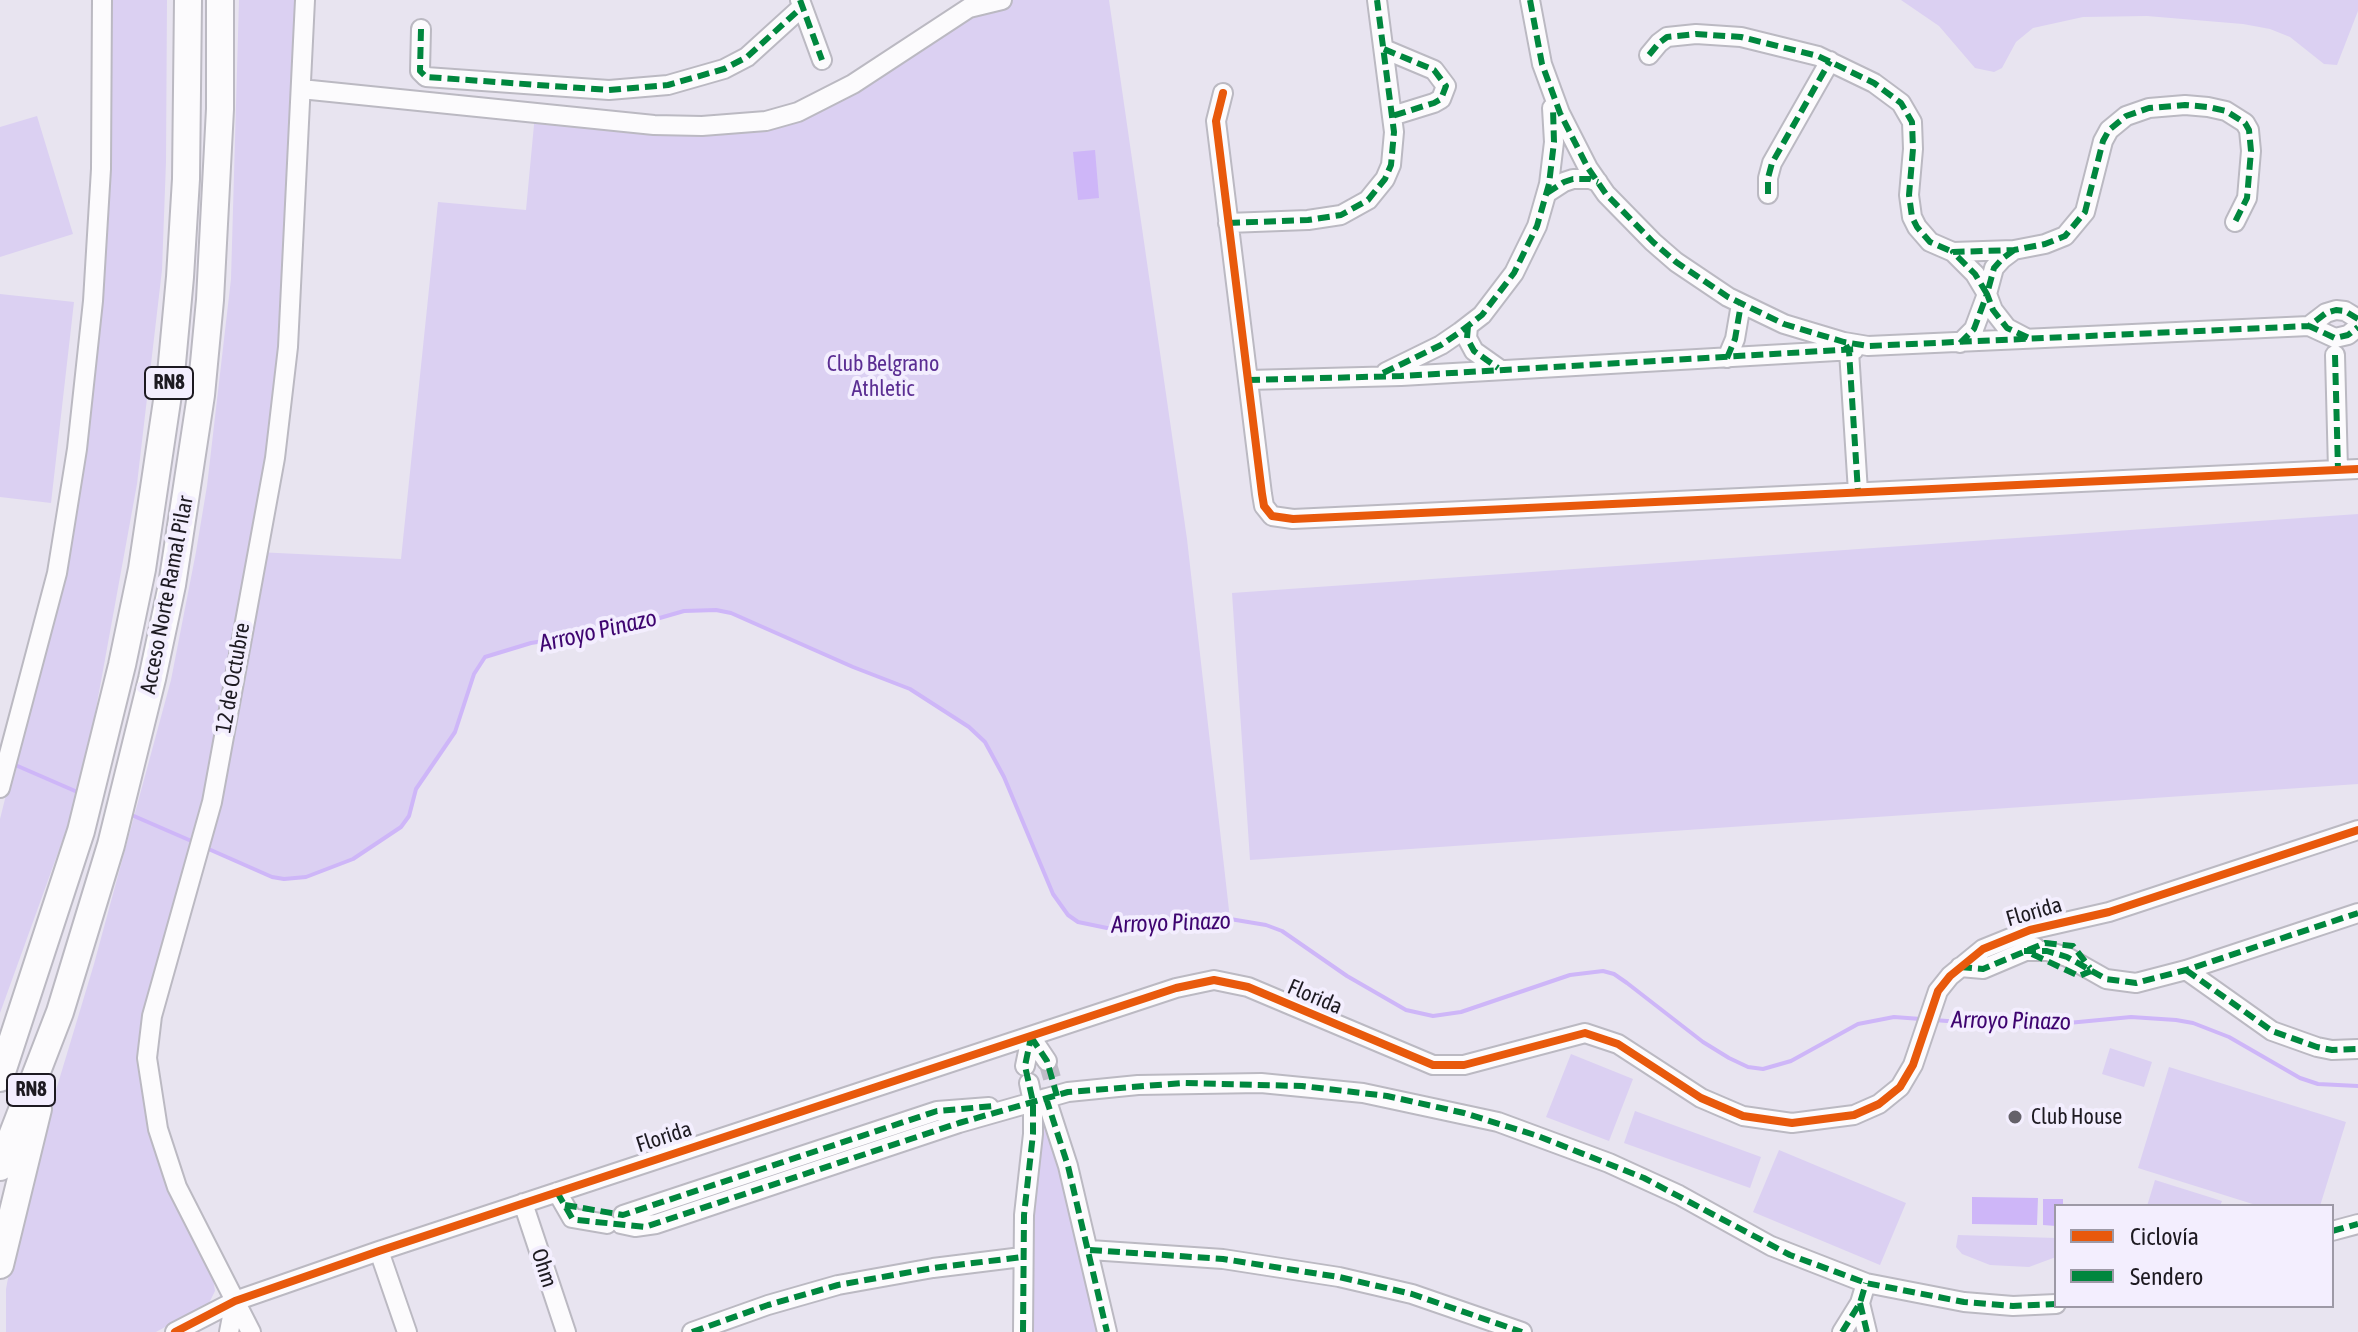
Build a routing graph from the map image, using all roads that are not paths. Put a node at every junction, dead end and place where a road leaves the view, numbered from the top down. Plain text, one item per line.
1 (102, 0) edge
2 (188, 0) edge
3 (305, 0) edge
4 (981, 0) edge
5 (1002, 0) edge
6 (1377, 0) edge
7 (1530, 0) edge
8 (221, 4) edge
9 (801, 4) edge
10 (963, 10) junction
11 (421, 29) dead end
12 (1384, 49) junction
13 (1649, 55) dead end
14 (822, 60) dead end
15 (1830, 61) junction
16 (1549, 85) junction
17 (301, 89) junction
18 (1223, 93) dead end
19 (1392, 116) junction
20 (1598, 182) junction
21 (1547, 193) junction
22 (1768, 194) dead end
23 (2235, 222) dead end
24 (1228, 223) junction
25 (2014, 250) junction
26 (1953, 252) junction
27 (1987, 294) junction
28 (1741, 304) junction
29 (1468, 326) junction
30 (2355, 327) edge
31 (2315, 330) junction
32 (2032, 340) junction
33 (1960, 343) junction
34 (1846, 346) junction
35 (2335, 355) junction
36 (1727, 358) junction
37 (1498, 368) junction
38 (1377, 376) junction
39 (1248, 380) junction
40 (2358, 469) edge
41 (2338, 470) junction
42 (1858, 492) junction
43 (0, 788) edge
44 (2358, 830) edge
45 (2358, 913) edge
46 (41, 960) junction
47 (1960, 967) junction
48 (2186, 970) junction
49 (60, 1012) junction
50 (1031, 1037) junction
51 (0, 1039) edge
52 (2358, 1049) edge
53 (0, 1078) edge
54 (1043, 1090) junction
55 (0, 1167) edge
56 (561, 1198) junction
57 (523, 1203) junction
58 (2358, 1224) edge
59 (2334, 1230) edge
60 (1090, 1250) junction
61 (379, 1251) junction
62 (1022, 1257) junction
63 (0, 1265) edge
64 (1866, 1283) junction
65 (235, 1301) junction
66 (1860, 1303) junction
67 (2054, 1304) edge
68 (175, 1332) edge
69 (229, 1332) edge
70 (251, 1332) edge
71 (407, 1332) edge
72 (566, 1332) edge
73 (692, 1332) edge
74 (1023, 1332) edge
75 (1107, 1332) edge
76 (1522, 1332) edge
77 (1842, 1332) edge
78 (1867, 1332) edge

1 - 43 street
2 - 46 highway, Acceso Norte Ramal Pilar / RN8
3 - 17 street, 12 de Octubre
4 - 10 street
5 - 10 street
6 - 12 street
7 - 16 street
8 - 49 highway, Acceso Norte Ramal Pilar / RN8
9 - 11 street
9 - 14 street
10 - 17 street
12 - 19 street
12 - 19 street
13 - 15 street
15 - 22 street
15 - 26 street
16 - 20 street
16 - 21 street
17 - 65 street, 12 de Octubre
18 - 24 street
19 - 24 street
20 - 21 street
20 - 28 street
21 - 29 street
23 - 25 street
24 - 39 street
25 - 26 street
25 - 27 street
26 - 27 street
27 - 32 street
27 - 33 street
28 - 34 street
28 - 36 street
29 - 37 street
29 - 38 street
30 - 31 street
30 - 31 street
30 - 35 street
31 - 32 street
31 - 35 street
32 - 33 street
33 - 34 street
34 - 36 street
34 - 42 street
35 - 41 street
36 - 37 street
37 - 38 street
38 - 39 street
39 - 42 street
40 - 41 street
41 - 42 street
44 - 47 street, Florida
45 - 48 street
46 - 51 highway
46 - 53 highway, Acceso Norte Ramal Pilar / RN8
47 - 48 street
47 - 50 street, Florida
48 - 52 street
49 - 55 highway, Acceso Norte Ramal Pilar / RN8
49 - 63 highway
50 - 54 street
50 - 54 street
50 - 56 street, Florida
54 - 56 street
54 - 60 street
54 - 62 street
54 - 64 street
56 - 57 street, Florida
57 - 61 street, Florida
57 - 72 street, Ohm
58 - 59 street
60 - 75 street
60 - 76 street
61 - 65 street, Florida
61 - 71 street
62 - 73 street
62 - 74 street
64 - 66 street
64 - 67 street
65 - 68 street, Florida
65 - 69 street
65 - 70 street, 12 de Octubre
66 - 77 street
66 - 78 street

